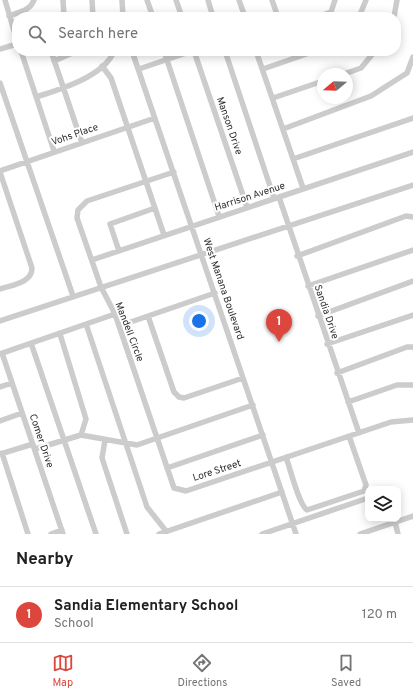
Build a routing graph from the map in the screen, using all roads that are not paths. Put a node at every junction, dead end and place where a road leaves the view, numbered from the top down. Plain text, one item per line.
1 (6, 0) edge
2 (34, 0) edge
3 (63, 0) edge
4 (92, 0) edge
5 (122, 0) edge
6 (147, 0) edge
7 (176, 0) edge
8 (208, 0) edge
9 (239, 0) edge
10 (272, 0) edge
11 (335, 0) edge
12 (366, 0) edge
13 (397, 0) edge
14 (19, 12) edge
15 (64, 12) edge
16 (93, 12) edge
17 (123, 12) edge
18 (151, 12) edge
19 (180, 12) edge
20 (212, 12) edge
21 (243, 12) edge
22 (276, 12) edge
23 (331, 12) edge
24 (361, 12) edge
25 (395, 12) edge
26 (12, 15) edge
27 (9, 16) junction
28 (12, 25) edge
29 (12, 45) edge
30 (0, 49) edge
31 (22, 56) edge
32 (52, 56) edge
33 (66, 56) edge
34 (110, 56) edge
35 (134, 56) edge
36 (174, 56) edge
37 (195, 56) edge
38 (227, 56) edge
39 (258, 56) edge
40 (301, 56) edge
41 (371, 56) edge
42 (413, 57) edge
43 (167, 58) junction
44 (54, 61) junction
45 (102, 66) junction
46 (139, 69) junction
47 (263, 69) junction
48 (353, 71) edge
49 (0, 83) edge
50 (317, 83) edge
51 (64, 89) junction
52 (36, 97) junction
53 (273, 98) junction
54 (155, 118) junction
55 (413, 118) edge
56 (127, 127) junction
57 (283, 129) junction
58 (82, 142) junction
59 (54, 151) junction
60 (413, 152) edge
61 (293, 159) junction
62 (27, 162) junction
63 (0, 171) edge
64 (174, 172) junction
65 (146, 182) junction
66 (413, 185) edge
67 (303, 188) junction
68 (276, 198) junction
69 (247, 207) junction
70 (155, 208) junction
71 (219, 216) junction
72 (413, 217) edge
73 (192, 226) junction
74 (288, 227) junction
75 (164, 235) junction
76 (413, 250) edge
77 (119, 251) junction
78 (202, 255) junction
79 (297, 256) junction
80 (92, 260) junction
81 (413, 281) edge
82 (308, 286) junction
83 (101, 287) junction
84 (0, 289) edge
85 (215, 293) junction
86 (73, 296) junction
87 (115, 314) junction
88 (413, 315) edge
89 (148, 316) junction
90 (318, 316) junction
91 (0, 321) edge
92 (86, 324) junction
93 (119, 326) junction
94 (60, 334) junction
95 (31, 343) junction
96 (328, 344) junction
97 (413, 347) edge
98 (1, 353) edge
99 (337, 373) junction
100 (243, 378) junction
101 (12, 383) junction
102 (413, 385) edge
103 (0, 387) edge
104 (348, 402) junction
105 (253, 405) junction
106 (22, 413) junction
107 (413, 420) edge
108 (0, 421) edge
109 (358, 433) junction
110 (81, 435) junction
111 (263, 435) junction
112 (349, 436) junction
113 (64, 439) junction
114 (157, 439) junction
115 (105, 440) junction
116 (126, 444) junction
117 (34, 446) junction
118 (1, 454) edge
119 (286, 457) junction
120 (272, 462) junction
121 (167, 468) junction
122 (282, 492) junction
123 (365, 499) edge
124 (413, 516) edge
125 (401, 519) edge
126 (389, 522) edge
127 (392, 522) edge
128 (293, 524) junction
129 (63, 532) edge
130 (166, 532) junction
131 (28, 534) edge
132 (51, 534) edge
133 (96, 534) edge
134 (127, 534) edge
135 (159, 534) edge
136 (262, 534) edge
137 (296, 534) edge
138 (360, 534) edge
139 (398, 534) edge

1 - 27 street
2 - 14 street
3 - 15 street
4 - 16 street
5 - 17 street
6 - 18 street
7 - 19 street
8 - 20 street
9 - 21 street
10 - 22 street
11 - 23 street
12 - 24 street
13 - 25 street
26 - 27 street
27 - 28 street
29 - 30 street
31 - 52 street
32 - 44 street
33 - 44 street
34 - 45 street
35 - 46 street, West Manana Boulevard
36 - 43 street
37 - 69 street, Manson Drive
38 - 68 street, Sandia Drive
39 - 47 street
40 - 47 street
41 - 48 street
42 - 57 street
43 - 46 street
43 - 71 street
44 - 51 street
45 - 51 street
45 - 56 street
46 - 54 street, West Manana Boulevard
47 - 53 street
49 - 62 street
50 - 53 street
51 - 52 street
51 - 58 street
52 - 59 street
53 - 57 street
54 - 56 street, Vohs Place
54 - 64 street, West Manana Boulevard
55 - 61 street
56 - 58 street, Vohs Place
56 - 65 street
57 - 61 street
58 - 59 street, Vohs Place
59 - 62 street, Vohs Place
60 - 67 street, Harrison Avenue
61 - 67 street
62 - 63 street, Vohs Place
62 - 86 street
63 - 84 street
64 - 65 street, Mandell Circle
64 - 73 street, West Manana Boulevard
65 - 70 street
65 - 80 street, Mandell Circle
66 - 74 street
67 - 68 street, Harrison Avenue
68 - 69 street, Harrison Avenue
68 - 74 street, Sandia Drive
69 - 71 street, Harrison Avenue
70 - 75 street
70 - 77 street
71 - 73 street, Harrison Avenue
72 - 79 street
73 - 75 street, Harrison Avenue
73 - 78 street, West Manana Boulevard
74 - 78 street
74 - 79 street, Sandia Drive
75 - 77 street, Harrison Avenue
76 - 82 street
77 - 80 street, Harrison Avenue
78 - 83 street
78 - 85 street, West Manana Boulevard
79 - 82 street, Sandia Drive
80 - 83 street, Mandell Circle
81 - 90 street
82 - 90 street, Sandia Drive
83 - 86 street
83 - 87 street, Mandell Circle
85 - 89 street
85 - 100 street, West Manana Boulevard
86 - 91 street
87 - 92 street
87 - 93 street, Mandell Circle
88 - 96 street
89 - 93 street
89 - 100 street
90 - 96 street, Sandia Drive
92 - 94 street
92 - 116 street
93 - 114 street, Mandell Circle
94 - 95 street
94 - 110 street
95 - 98 street
95 - 113 street
96 - 99 street, Sandia Drive
97 - 99 street
98 - 101 street, Comer Drive
99 - 104 street, Sandia Drive
100 - 105 street, West Manana Boulevard
101 - 103 street
101 - 106 street, Comer Drive
102 - 104 street
104 - 109 street, Sandia Drive
105 - 111 street, West Manana Boulevard
105 - 114 street
106 - 108 street
106 - 117 street, Comer Drive
107 - 109 street, Lore Street
109 - 112 street, Lore Street
110 - 113 street
110 - 115 street
111 - 120 street, West Manana Boulevard
111 - 121 street
112 - 119 street, Lore Street
112 - 119 street
113 - 117 street
113 - 133 street
114 - 116 street
114 - 121 street, Lore Street
115 - 116 street
115 - 134 street
116 - 130 street
117 - 118 street
117 - 129 street, Comer Drive
118 - 131 street
119 - 120 street, Lore Street
120 - 121 street, Lore Street
120 - 122 street, West Manana Boulevard
122 - 128 street, West Manana Boulevard
122 - 130 street
123 - 128 street
124 - 125 street
126 - 138 street
127 - 139 street
128 - 136 street
128 - 137 street, West Manana Boulevard
129 - 132 street
130 - 135 street

